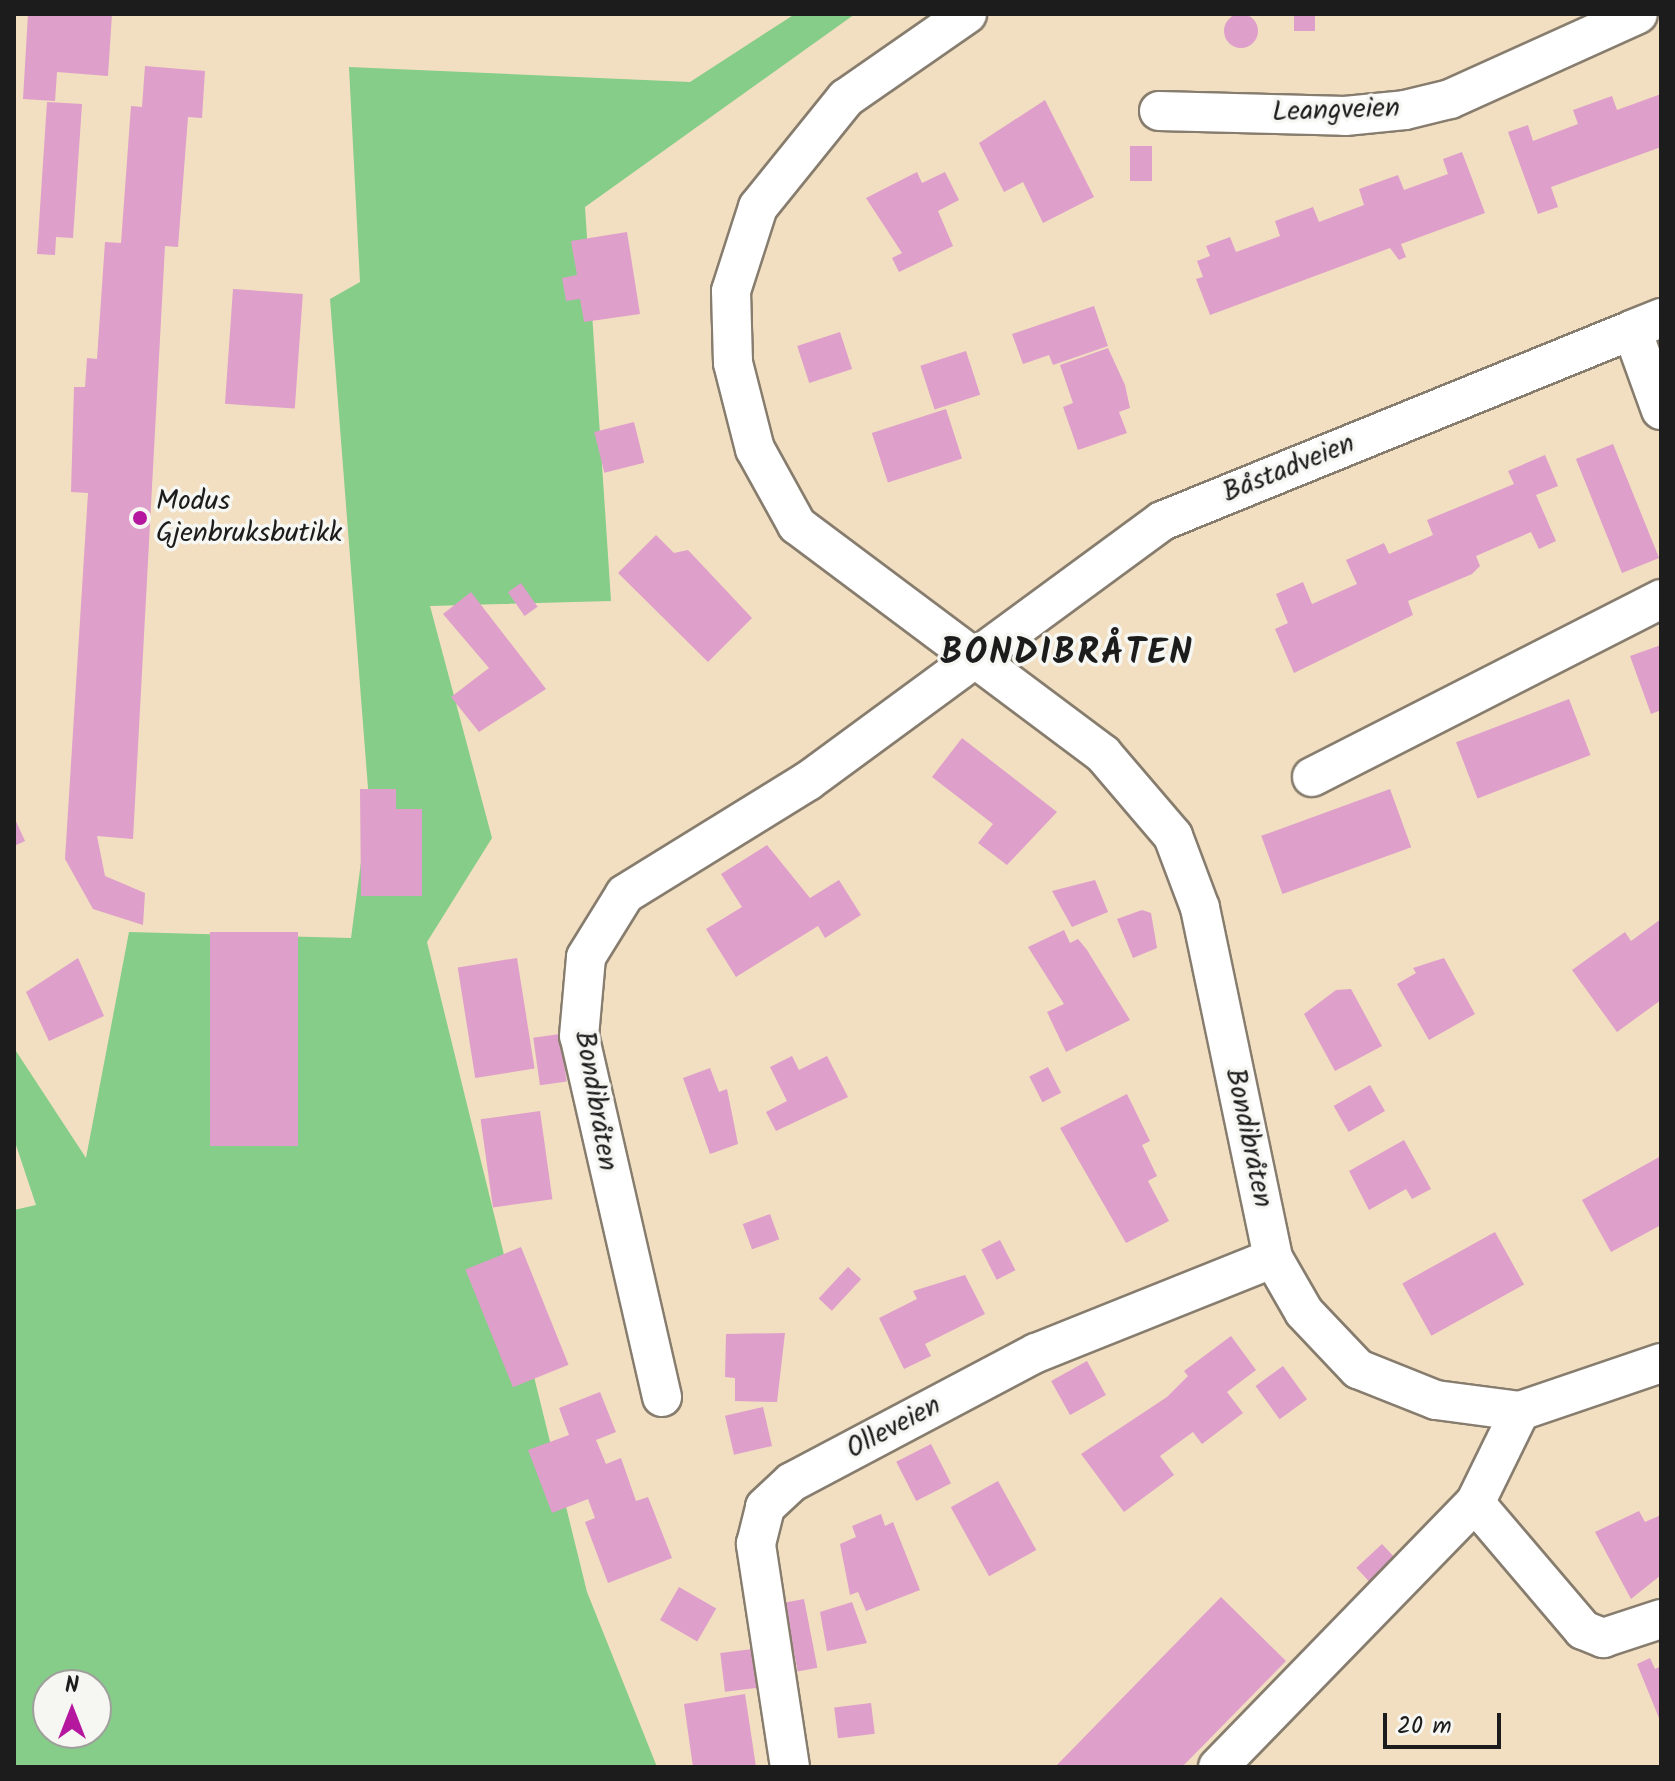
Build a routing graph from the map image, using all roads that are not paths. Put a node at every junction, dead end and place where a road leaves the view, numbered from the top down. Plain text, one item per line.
1 (967, 14) edge
2 (1638, 14) edge
3 (1159, 111) dead end
4 (1646, 324) edge
5 (1661, 410) edge
6 (1661, 599) edge
7 (973, 658) junction
8 (1312, 777) dead end
9 (1273, 1258) junction
10 (1661, 1363) edge
11 (662, 1397) dead end
12 (1520, 1411) junction
13 (1475, 1503) junction
14 (1661, 1619) edge
15 (790, 1767) edge
16 (1218, 1767) edge

1 - 7 street, Bondibråten
2 - 3 street, Leangveien
4 - 5 street, Båstadveien
4 - 7 street, Båstadveien
6 - 8 street
7 - 9 street, Bondibråten
7 - 11 street, Bondibråten
9 - 12 street, Bondibråten
9 - 15 street, Olleveien
10 - 12 street, Bondibråten
12 - 13 street
13 - 14 street
13 - 16 street

